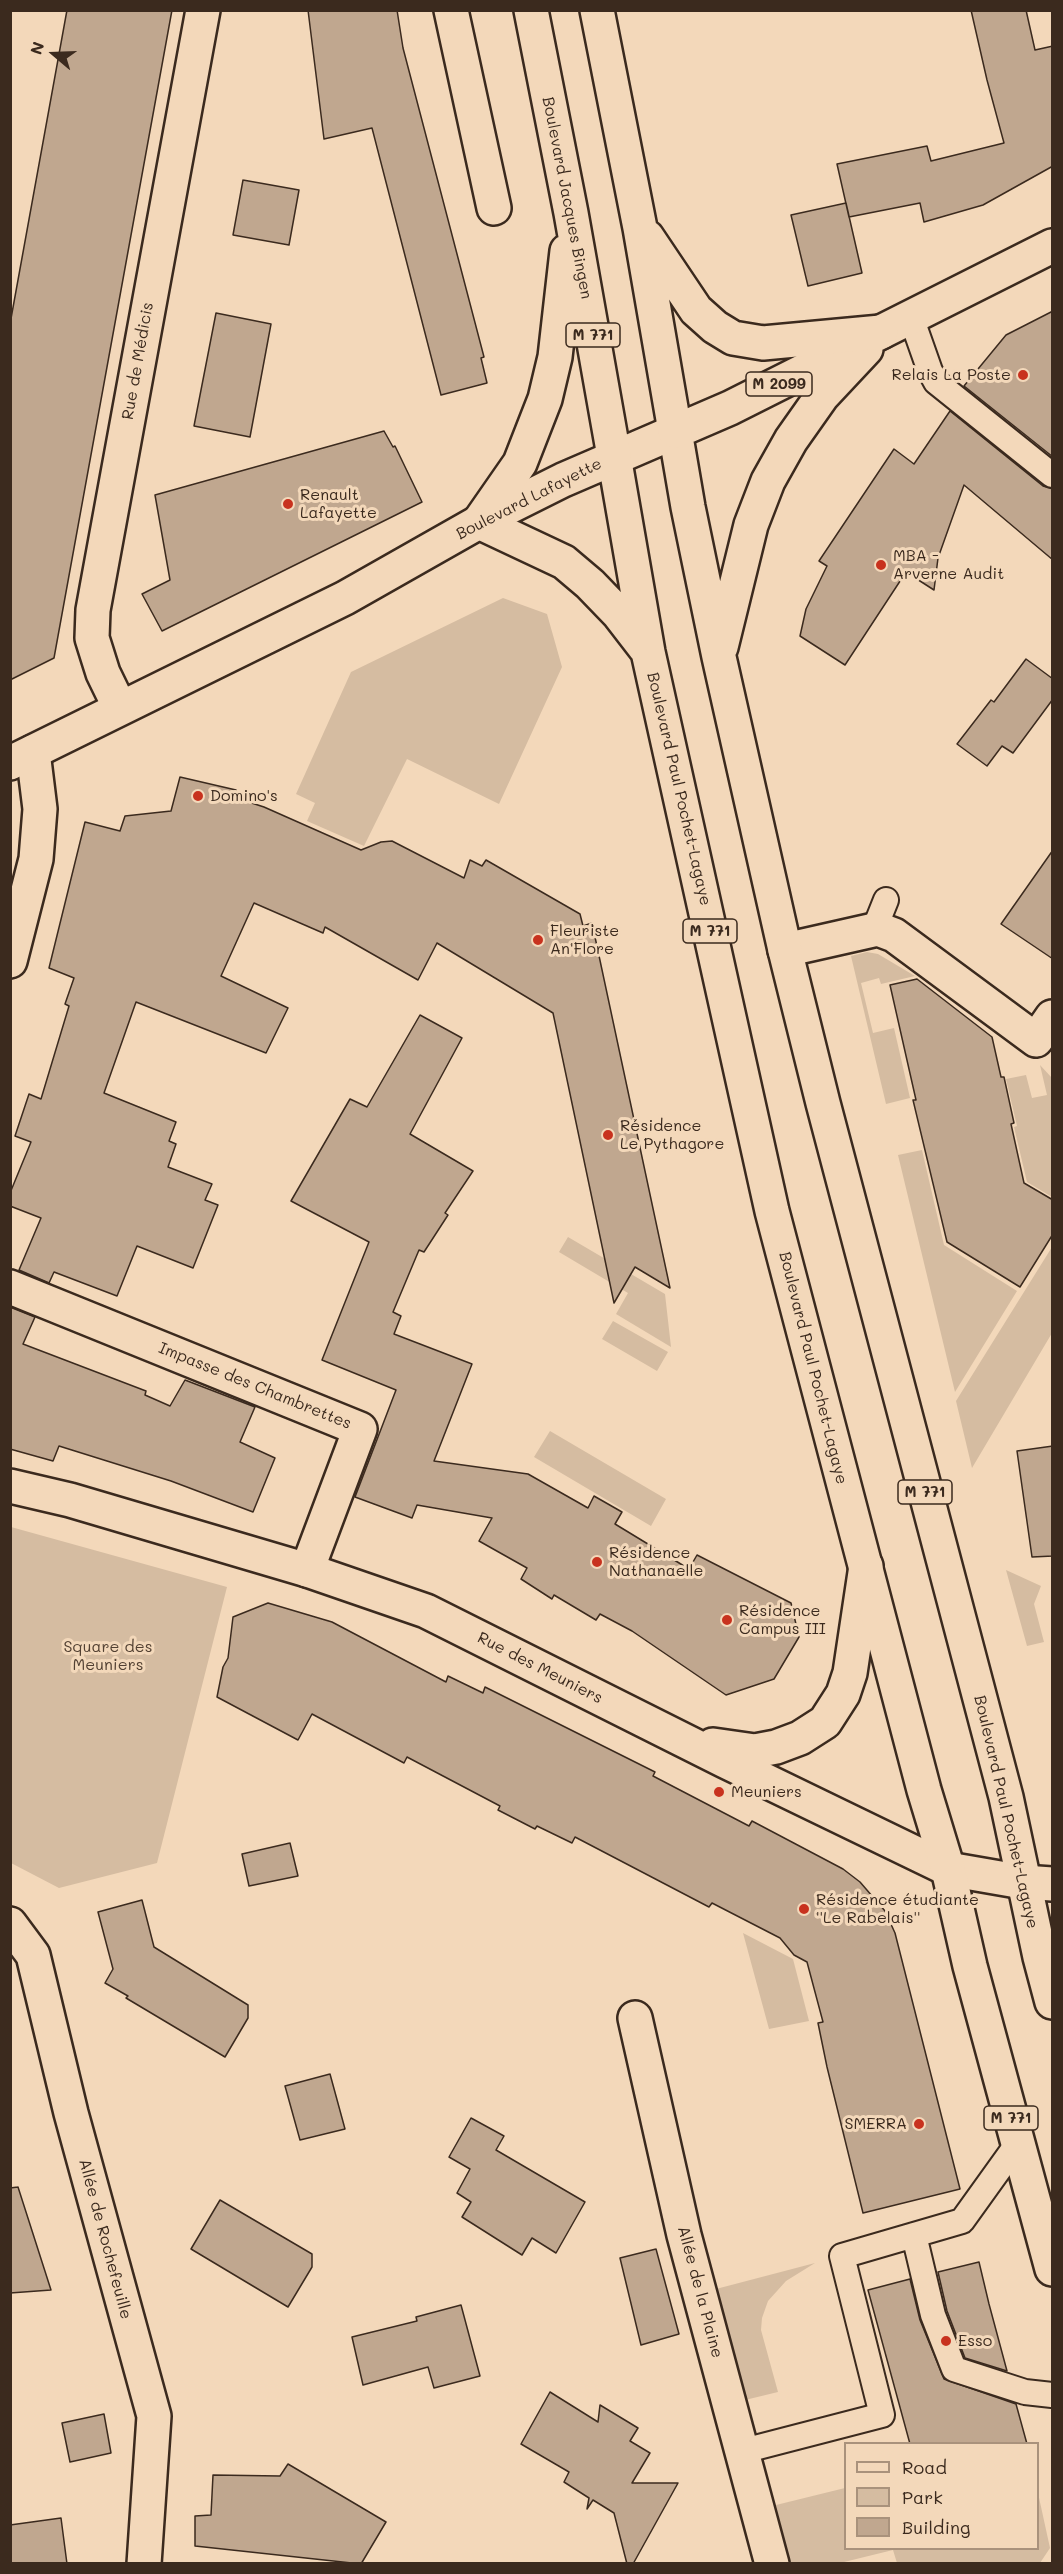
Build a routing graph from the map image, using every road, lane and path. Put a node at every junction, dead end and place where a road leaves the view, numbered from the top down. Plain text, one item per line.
1 (202, 10) edge
2 (451, 10) edge
3 (531, 10) edge
4 (597, 10) edge
5 (494, 208) dead end
6 (571, 213) junction
7 (640, 228) junction
8 (1053, 246) edge
9 (911, 317) junction
10 (881, 332) junction
11 (675, 431) junction
12 (614, 456) junction
13 (1053, 475) edge
14 (480, 522) junction
15 (648, 652) junction
16 (719, 657) junction
17 (120, 708) junction
18 (22, 757) edge
19 (886, 900) dead end
20 (874, 930) junction
21 (785, 950) junction
22 (10, 961) edge
23 (1053, 1017) edge
24 (10, 1287) edge
25 (10, 1486) edge
26 (866, 1566) junction
27 (307, 1570) junction
28 (685, 1741) junction
29 (948, 1869) junction
30 (1038, 1883) edge
31 (10, 1924) edge
32 (1053, 2002) edge
33 (635, 2018) dead end
34 (1018, 2143) junction
35 (914, 2235) junction
36 (1053, 2269) edge
37 (1053, 2395) edge
38 (743, 2451) junction
39 (144, 2564) edge
40 (772, 2564) edge

1 - 17 main road, Rue de Médicis
2 - 5 main road
3 - 6 main road, Boulevard Jacques Bingen / M 771
4 - 7 main road, M 771
6 - 12 main road, Boulevard Jacques Bingen / M 771
6 - 14 main road
7 - 10 main road
7 - 11 main road, M 771
8 - 9 main road, Boulevard Lafayette / M 2099
9 - 10 main road, Boulevard Lafayette / M 2099
9 - 13 lane
10 - 11 main road, Boulevard Lafayette / M 2099
10 - 16 main road
11 - 12 main road, Boulevard Lafayette / M 2099
11 - 16 main road, Boulevard Paul Pochet-Lagaye / M 771
12 - 14 main road, Boulevard Lafayette
12 - 15 main road, Boulevard Paul Pochet-Lagaye / M 771
14 - 15 main road
14 - 17 main road, Boulevard Lafayette
15 - 26 main road, Boulevard Paul Pochet-Lagaye / M 771
16 - 21 main road, Boulevard Paul Pochet-Lagaye / M 771
17 - 18 main road, Boulevard Lafayette
18 - 22 main road
19 - 20 lane
20 - 21 main road
20 - 23 main road
21 - 30 main road, Boulevard Paul Pochet-Lagaye / M 771
24 - 27 main road, Impasse des Chambrettes
25 - 27 main road, Rue des Meuniers
26 - 28 main road
26 - 29 main road, Boulevard Paul Pochet-Lagaye / M 771
27 - 28 main road, Rue des Meuniers
28 - 29 main road, Rue des Meuniers
29 - 30 main road, Rue des Meuniers
29 - 34 main road, Boulevard Paul Pochet-Lagaye / M 771
30 - 32 main road, Boulevard Paul Pochet-Lagaye / M 771
31 - 39 main road, Allée de Rochefeuille
33 - 38 main road, Allée de la Plaine
34 - 35 lane
34 - 36 main road, Boulevard Paul Pochet-Lagaye / M 771
35 - 37 lane
35 - 38 lane
38 - 40 main road, Allée de la Plaine

